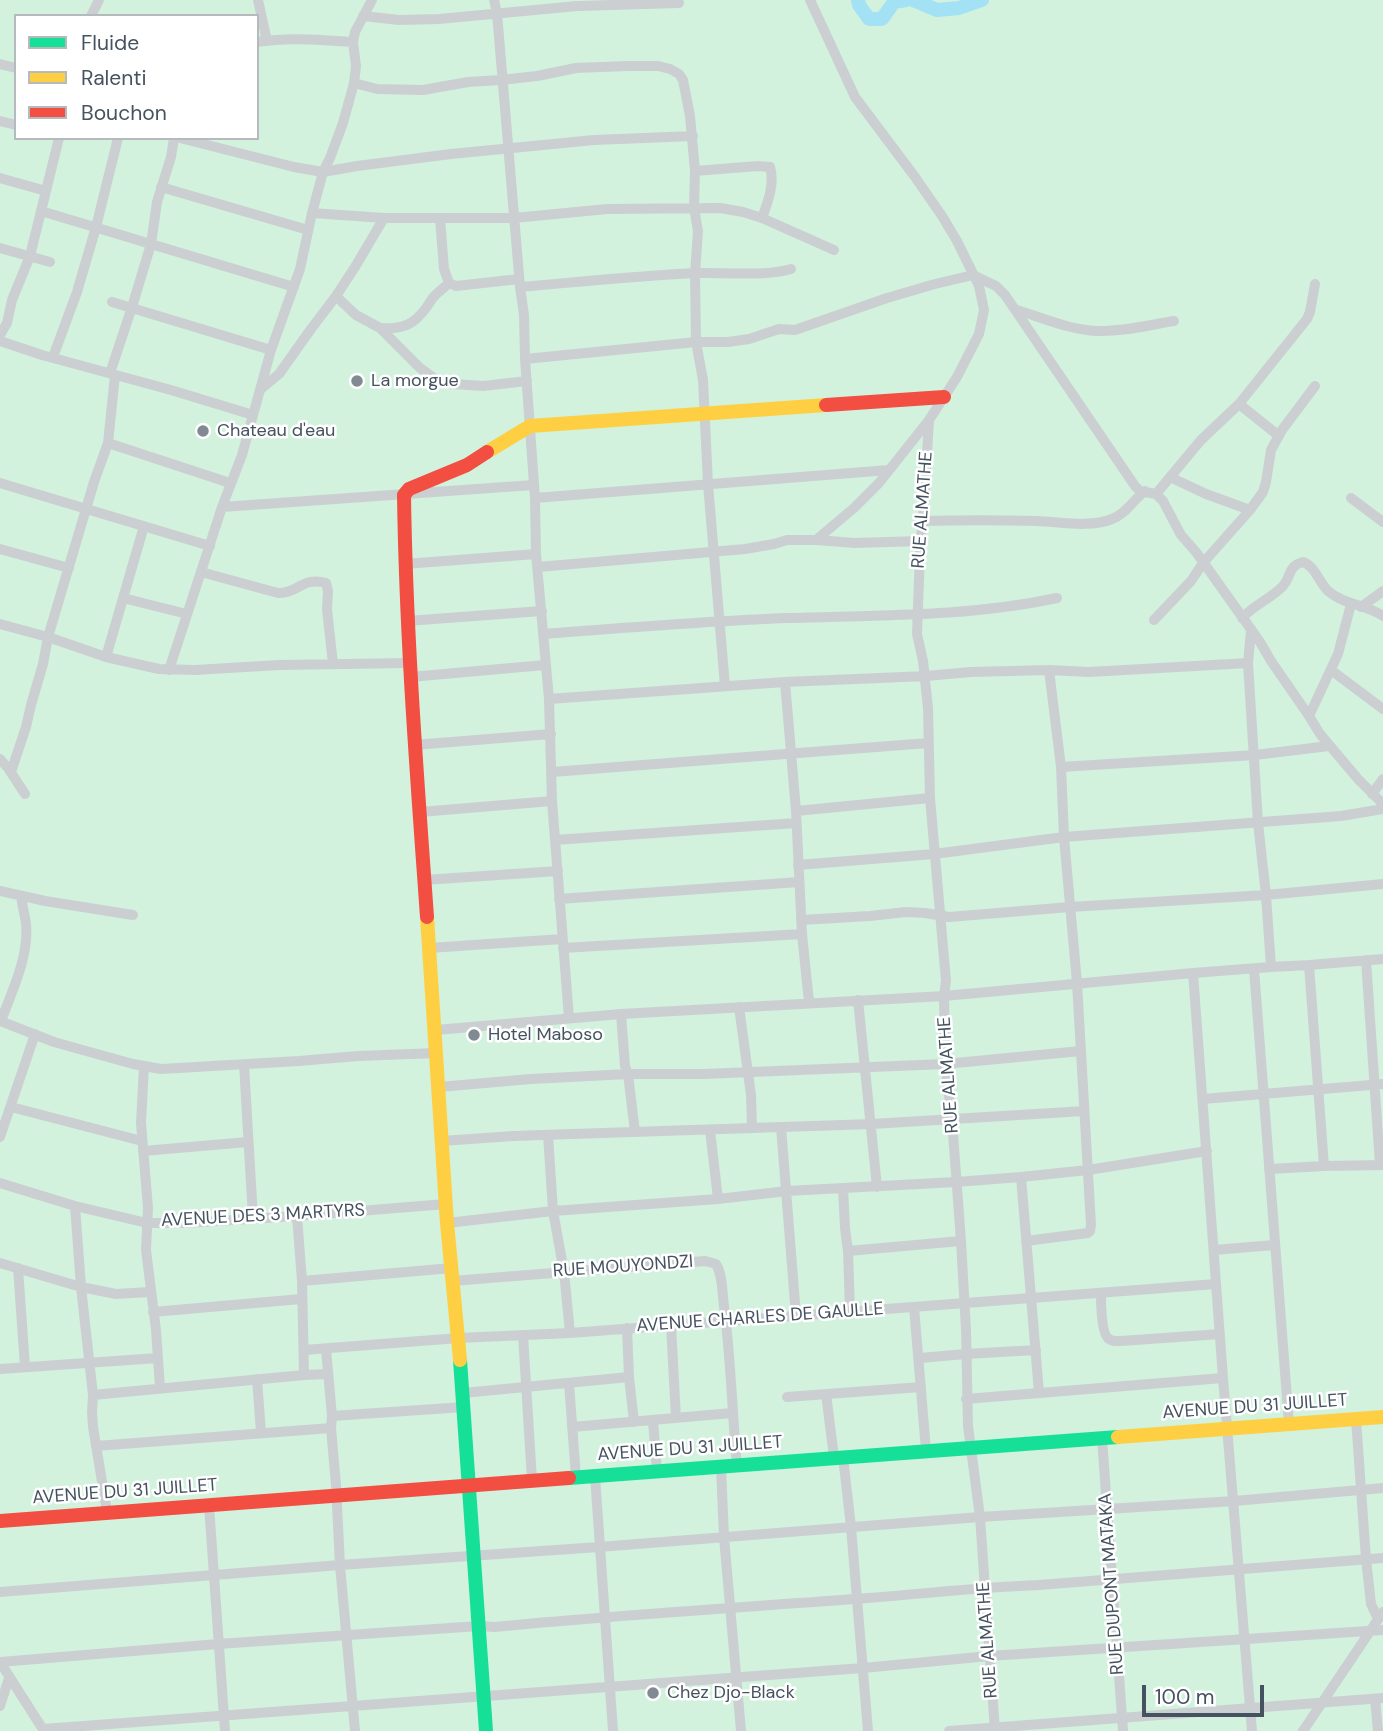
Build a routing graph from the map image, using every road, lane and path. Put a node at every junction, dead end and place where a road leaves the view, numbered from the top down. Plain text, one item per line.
1 (258, 0) edge
2 (372, 0) edge
3 (494, 0) edge
4 (810, 0) edge
5 (625, 2) edge
6 (679, 3) dead end
7 (497, 13) junction
8 (362, 16) junction
9 (262, 41) edge
10 (354, 42) junction
11 (502, 80) junction
12 (354, 83) junction
13 (693, 136) junction
14 (59, 140) edge
15 (118, 140) edge
16 (174, 140) edge
17 (188, 140) edge
18 (509, 149) junction
19 (324, 172) junction
20 (695, 172) junction
21 (0, 178) edge
22 (161, 187) junction
23 (46, 191) junction
24 (694, 208) junction
25 (41, 211) junction
26 (312, 213) junction
27 (384, 218) junction
28 (440, 218) junction
29 (514, 218) junction
30 (762, 218) junction
31 (96, 228) junction
32 (308, 230) junction
33 (151, 244) junction
34 (0, 248) edge
35 (834, 250) dead end
36 (30, 257) junction
37 (50, 262) dead end
38 (791, 269) dead end
39 (695, 273) junction
40 (973, 275) junction
41 (519, 283) junction
42 (449, 284) junction
43 (1315, 284) dead end
44 (294, 287) junction
45 (336, 296) junction
46 (112, 302) dead end
47 (132, 307) junction
48 (1017, 310) junction
49 (1174, 321) dead end
50 (380, 328) junction
51 (0, 334) edge
52 (0, 341) edge
53 (696, 342) junction
54 (271, 350) junction
55 (53, 357) junction
56 (525, 359) junction
57 (113, 374) junction
58 (527, 381) junction
59 (1315, 386) dead end
60 (261, 390) junction
61 (944, 397) junction
62 (1239, 404) junction
63 (705, 413) junction
64 (253, 415) junction
65 (929, 420) junction
66 (530, 426) junction
67 (1279, 436) junction
68 (108, 443) junction
69 (889, 470) junction
70 (1170, 477) junction
71 (0, 483) edge
72 (230, 483) junction
73 (708, 484) junction
74 (533, 485) junction
75 (1150, 493) junction
76 (404, 495) junction
77 (535, 498) junction
78 (1351, 498) dead end
79 (222, 507) junction
80 (86, 509) junction
81 (1250, 510) junction
82 (923, 520) junction
83 (1383, 522) edge
84 (144, 526) junction
85 (816, 540) junction
86 (921, 541) junction
87 (209, 546) junction
88 (0, 549) edge
89 (714, 551) junction
90 (537, 554) junction
91 (1203, 563) junction
92 (405, 564) junction
93 (538, 567) junction
94 (69, 568) junction
95 (201, 572) junction
96 (1383, 591) edge
97 (123, 598) junction
98 (1057, 598) dead end
99 (1356, 605) junction
100 (542, 611) junction
101 (187, 614) junction
102 (916, 615) junction
103 (1383, 616) edge
104 (1242, 618) junction
105 (407, 621) junction
106 (721, 621) junction
107 (1154, 621) dead end
108 (0, 624) edge
109 (1251, 630) junction
110 (543, 634) junction
111 (48, 637) junction
112 (106, 657) junction
113 (1248, 663) junction
114 (333, 664) junction
115 (545, 665) junction
116 (169, 670) junction
117 (410, 670) junction
118 (1049, 670) junction
119 (1331, 670) junction
120 (926, 676) junction
121 (785, 682) junction
122 (725, 686) junction
123 (549, 699) junction
124 (1383, 709) edge
125 (1310, 716) junction
126 (551, 734) junction
127 (928, 743) junction
128 (414, 745) junction
129 (1329, 747) junction
130 (791, 755) junction
131 (1255, 755) junction
132 (0, 759) edge
133 (1061, 767) junction
134 (11, 772) junction
135 (552, 772) junction
136 (1383, 779) edge
137 (25, 794) dead end
138 (1372, 794) junction
139 (930, 799) junction
140 (552, 801) junction
141 (1383, 806) edge
142 (796, 811) junction
143 (421, 812) junction
144 (796, 823) junction
145 (1258, 823) junction
146 (1064, 837) junction
147 (555, 840) junction
148 (934, 855) junction
149 (798, 865) junction
150 (558, 871) junction
151 (424, 880) junction
152 (799, 882) junction
153 (1383, 884) edge
154 (0, 891) edge
155 (1266, 895) junction
156 (21, 896) junction
157 (559, 898) junction
158 (1070, 907) junction
159 (133, 915) dead end
160 (941, 915) junction
161 (802, 920) junction
162 (802, 934) junction
163 (562, 943) junction
164 (429, 948) junction
165 (1383, 959) edge
166 (1366, 960) junction
167 (1309, 965) junction
168 (1271, 967) junction
169 (1254, 968) junction
170 (1194, 973) junction
171 (1076, 983) junction
172 (944, 996) junction
173 (858, 1000) junction
174 (809, 1002) junction
175 (739, 1007) junction
176 (621, 1014) junction
177 (569, 1018) junction
178 (0, 1021) edge
179 (436, 1030) junction
180 (35, 1034) junction
181 (1081, 1051) junction
182 (438, 1053) junction
183 (244, 1064) junction
184 (945, 1064) junction
185 (144, 1066) junction
186 (864, 1067) junction
187 (748, 1071) junction
188 (628, 1074) junction
189 (1378, 1084) edge
190 (439, 1087) junction
191 (1319, 1089) junction
192 (1263, 1093) junction
193 (1203, 1099) junction
194 (11, 1107) junction
195 (1084, 1111) junction
196 (952, 1120) junction
197 (872, 1124) junction
198 (781, 1127) junction
199 (752, 1128) junction
200 (710, 1130) junction
201 (635, 1132) junction
202 (548, 1135) junction
203 (0, 1137) edge
204 (442, 1141) junction
205 (248, 1142) junction
206 (143, 1147) junction
207 (1207, 1151) junction
208 (1381, 1165) edge
209 (1324, 1166) junction
210 (1088, 1170) junction
211 (1269, 1170) junction
212 (1021, 1177) junction
213 (956, 1182) junction
214 (0, 1183) edge
215 (877, 1187) junction
216 (844, 1188) junction
217 (787, 1191) junction
218 (718, 1199) junction
219 (446, 1204) junction
220 (75, 1206) junction
221 (552, 1211) junction
222 (297, 1216) junction
223 (253, 1218) junction
224 (147, 1223) junction
225 (447, 1223) junction
226 (961, 1241) junction
227 (1026, 1241) junction
228 (1274, 1245) junction
229 (1214, 1250) junction
230 (848, 1251) junction
231 (0, 1263) edge
232 (18, 1268) junction
233 (564, 1272) junction
234 (452, 1275) junction
235 (302, 1281) junction
236 (1216, 1284) junction
237 (81, 1287) junction
238 (150, 1292) junction
239 (1101, 1294) junction
240 (1032, 1298) junction
241 (301, 1299) junction
242 (965, 1304) junction
243 (914, 1307) junction
244 (850, 1311) junction
245 (153, 1312) junction
246 (796, 1316) junction
247 (726, 1321) junction
248 (671, 1325) junction
249 (627, 1328) junction
250 (570, 1333) junction
251 (1220, 1334) junction
252 (523, 1335) junction
253 (459, 1338) junction
254 (326, 1349) junction
255 (304, 1350) junction
256 (1036, 1350) junction
257 (966, 1354) junction
258 (158, 1358) junction
259 (920, 1358) junction
260 (89, 1362) junction
261 (25, 1367) junction
262 (0, 1369) edge
263 (328, 1374) junction
264 (304, 1375) junction
265 (629, 1377) junction
266 (1223, 1378) junction
267 (257, 1379) junction
268 (569, 1383) junction
269 (527, 1386) junction
270 (921, 1387) junction
271 (160, 1388) junction
272 (1039, 1393) junction
273 (826, 1394) junction
274 (93, 1395) junction
275 (787, 1397) dead end
276 (966, 1399) junction
277 (464, 1400) junction
278 (732, 1413) junction
279 (332, 1416) junction
280 (1383, 1416) edge
281 (676, 1418) junction
282 (1356, 1419) junction
283 (653, 1421) junction
284 (634, 1422) junction
285 (1289, 1424) junction
286 (572, 1427) junction
287 (331, 1428) junction
288 (1227, 1429) junction
289 (261, 1432) junction
290 (1102, 1438) junction
291 (96, 1446) junction
292 (971, 1447) junction
293 (926, 1450) junction
294 (839, 1457) junction
295 (737, 1465) junction
296 (721, 1466) junction
297 (657, 1471) junction
298 (595, 1476) junction
299 (576, 1477) junction
300 (532, 1480) junction
301 (469, 1485) junction
302 (1383, 1488) edge
303 (1362, 1490) junction
304 (336, 1496) junction
305 (1234, 1501) junction
306 (209, 1505) junction
307 (1108, 1509) junction
308 (107, 1512) junction
309 (980, 1517) junction
310 (0, 1521) edge
311 (851, 1527) junction
312 (724, 1537) junction
313 (599, 1547) junction
314 (474, 1556) junction
315 (1383, 1558) edge
316 (1366, 1559) junction
317 (340, 1565) junction
318 (1238, 1568) junction
319 (214, 1576) junction
320 (1111, 1579) junction
321 (985, 1587) junction
322 (0, 1591) edge
323 (857, 1599) junction
324 (730, 1607) junction
325 (1381, 1615) edge
326 (605, 1616) junction
327 (479, 1626) junction
328 (1383, 1630) edge
329 (1371, 1631) junction
330 (345, 1635) junction
331 (1244, 1639) junction
332 (218, 1644) junction
333 (1116, 1648) junction
334 (989, 1656) junction
335 (0, 1662) edge
336 (863, 1668) junction
337 (735, 1677) junction
338 (9, 1678) junction
339 (609, 1687) junction
340 (484, 1698) junction
341 (1379, 1699) edge
342 (1321, 1704) junction
343 (352, 1705) junction
344 (0, 1706) edge
345 (1250, 1709) junction
346 (223, 1715) junction
347 (1122, 1719) junction
348 (994, 1729) edge
349 (44, 1730) edge
350 (225, 1731) edge
351 (355, 1731) edge
352 (486, 1731) edge
353 (613, 1731) edge
354 (741, 1731) edge
355 (868, 1731) edge
356 (949, 1731) edge
357 (1123, 1731) edge
358 (1252, 1731) edge
359 (1303, 1731) edge
360 (1378, 1731) edge

1 - 9 street
2 - 8 street
3 - 7 street
4 - 40 street
5 - 6 street
5 - 7 street
7 - 8 street
7 - 11 street
8 - 10 street
9 - 10 street
10 - 12 street
11 - 12 street
11 - 13 street
11 - 18 street
12 - 19 street
13 - 18 street
13 - 20 street
14 - 23 street
15 - 31 street
16 - 22 street
17 - 19 street
18 - 19 street
18 - 29 street
19 - 26 street
20 - 24 street
20 - 30 street
21 - 23 street
22 - 32 street
22 - 33 street
23 - 25 street
24 - 29 street
24 - 30 street
24 - 39 street
25 - 31 street
25 - 36 street
26 - 27 street
26 - 32 street
27 - 28 street
27 - 45 street
28 - 29 street
28 - 42 street
29 - 41 street
30 - 35 street
31 - 33 street
31 - 55 street
32 - 44 street
33 - 44 street
33 - 47 street
34 - 36 street
36 - 37 street
36 - 51 street
38 - 39 street
39 - 41 street
39 - 53 street
40 - 48 street
40 - 53 street
40 - 61 street
41 - 42 street
41 - 56 street
42 - 50 street
43 - 62 street
44 - 54 street
45 - 50 street
45 - 60 street
46 - 47 street
47 - 54 street
47 - 57 street
48 - 49 street
48 - 75 street
50 - 58 street
52 - 55 street
53 - 56 street
53 - 63 street
54 - 60 street
55 - 57 street
56 - 58 street
57 - 64 street
57 - 68 street
58 - 66 street
59 - 67 street
60 - 64 street
61 - 63 street
61 - 65 street
62 - 67 street
62 - 70 street
63 - 66 street
63 - 73 street
64 - 72 street
65 - 69 street
65 - 82 street, RUE ALMATHE
66 - 74 street
66 - 76 street
67 - 81 street
68 - 72 street
68 - 80 street
69 - 73 street
69 - 85 street
70 - 75 street
70 - 81 street
71 - 80 street
72 - 79 street
73 - 77 street
73 - 89 street
74 - 76 street
74 - 77 street
75 - 82 street
75 - 91 street
76 - 79 street
76 - 92 street
77 - 90 street
78 - 83 street
79 - 87 street
80 - 84 street
80 - 94 street
81 - 91 street
82 - 86 street, RUE ALMATHE
84 - 87 street
84 - 97 street
85 - 86 street
85 - 89 street
86 - 102 street, RUE ALMATHE
87 - 95 street
88 - 94 street
89 - 93 street
89 - 106 street
90 - 92 street
90 - 93 street
91 - 104 street
91 - 107 street
92 - 105 street
93 - 100 street
94 - 111 street
95 - 101 street
95 - 114 street
96 - 99 street
97 - 101 street
97 - 112 street
98 - 102 street
99 - 103 street
99 - 104 street
99 - 119 street
100 - 105 street
100 - 110 street
101 - 116 street
102 - 106 street
102 - 120 street, RUE ALMATHE
104 - 109 street
105 - 117 street
106 - 110 street
106 - 122 street
108 - 111 street
109 - 113 street
109 - 125 street
110 - 115 street
111 - 112 street
111 - 134 street
112 - 116 street
113 - 118 street
113 - 131 street
114 - 116 street
114 - 117 street
115 - 117 street
115 - 123 street
117 - 128 street
118 - 120 street
118 - 133 street
119 - 124 street
119 - 125 street
120 - 121 street
120 - 127 street, RUE ALMATHE
121 - 122 street
121 - 130 street
122 - 123 street
123 - 126 street
125 - 129 street
126 - 128 street
126 - 135 street
127 - 130 street
127 - 139 street, RUE ALMATHE
128 - 143 street
129 - 131 street
129 - 138 street
130 - 135 street
130 - 142 street
131 - 133 street
131 - 145 street
132 - 134 street
133 - 146 street
134 - 137 street
135 - 140 street
136 - 138 street
138 - 141 street
139 - 142 street
139 - 148 street, RUE ALMATHE
140 - 143 street
140 - 147 street
141 - 145 street
142 - 144 street
143 - 151 street
144 - 147 street
144 - 149 street
145 - 146 street
145 - 155 street
146 - 148 street
146 - 158 street
147 - 150 street
148 - 149 street
148 - 160 street, RUE ALMATHE
149 - 152 street
150 - 151 street
150 - 157 street
151 - 164 street
152 - 157 street
152 - 161 street
153 - 155 street
154 - 156 street
155 - 158 street
155 - 168 street
156 - 159 street
156 - 178 street
157 - 163 street
158 - 160 street
158 - 171 street
160 - 161 street
160 - 172 street, RUE ALMATHE
161 - 162 street
162 - 163 street
162 - 174 street
163 - 164 street
163 - 177 street
164 - 179 street
165 - 166 street
166 - 167 street
166 - 189 street
167 - 168 street
167 - 191 street
168 - 169 street
169 - 170 street
169 - 192 street
170 - 171 street
170 - 193 street
171 - 172 street
171 - 181 street
172 - 173 street
172 - 184 street, RUE ALMATHE
173 - 174 street
173 - 186 street
174 - 175 street
175 - 176 street
175 - 187 street
176 - 177 street
176 - 188 street
177 - 179 street
178 - 180 street
179 - 182 street
180 - 185 street
180 - 194 street
181 - 184 street
181 - 195 street
182 - 183 street
182 - 190 street
183 - 185 street
183 - 205 street
184 - 186 street
184 - 196 street, RUE ALMATHE
185 - 206 street
186 - 187 street
186 - 197 street
187 - 188 street
187 - 199 street
188 - 190 street
188 - 201 street
189 - 191 street
189 - 208 street
190 - 204 street
191 - 192 street
191 - 209 street
192 - 193 street
192 - 211 street
193 - 207 street
194 - 203 street
194 - 206 street
195 - 196 street
195 - 210 street
196 - 197 street
196 - 213 street, RUE ALMATHE
197 - 198 street
197 - 215 street
198 - 199 street
198 - 217 street
199 - 200 street
200 - 201 street
200 - 218 street
201 - 202 street
202 - 204 street
202 - 221 street
204 - 219 street
205 - 206 street
205 - 223 street
206 - 224 street
207 - 210 street
207 - 229 street
208 - 209 street
209 - 211 street
210 - 212 street
210 - 227 street
211 - 228 street
212 - 213 street
212 - 227 street
213 - 215 street
213 - 226 street, RUE ALMATHE
214 - 220 street, AVENUE DES 3 MARTYRS
215 - 216 street
216 - 217 street
216 - 230 street
217 - 218 street
217 - 246 street
218 - 221 street
219 - 222 street, AVENUE DES 3 MARTYRS
219 - 225 street
220 - 224 street, AVENUE DES 3 MARTYRS
220 - 237 street
221 - 225 street
221 - 233 street
222 - 223 street, AVENUE DES 3 MARTYRS
222 - 235 street
223 - 224 street, AVENUE DES 3 MARTYRS
224 - 238 street
225 - 234 street
226 - 230 street
226 - 242 street, RUE ALMATHE
227 - 240 street
228 - 229 street
228 - 285 street
229 - 236 street
230 - 244 street
231 - 232 street
232 - 237 street
232 - 261 street
233 - 234 street, RUE MOUYONDZI
233 - 247 street, RUE MOUYONDZI
233 - 250 street
234 - 235 street, RUE MOUYONDZI
234 - 253 street
235 - 241 street
236 - 239 street, AVENUE CHARLES DE GAULLE
236 - 251 street
237 - 238 street
237 - 260 street
238 - 245 street
239 - 240 street, AVENUE CHARLES DE GAULLE
239 - 251 street
240 - 242 street, AVENUE CHARLES DE GAULLE
240 - 256 street
241 - 245 street
241 - 255 street
242 - 243 street, AVENUE CHARLES DE GAULLE
242 - 257 street, RUE ALMATHE
243 - 244 street, AVENUE CHARLES DE GAULLE
243 - 259 street
244 - 246 street, AVENUE CHARLES DE GAULLE
245 - 258 street
246 - 247 street, AVENUE CHARLES DE GAULLE
247 - 248 street, AVENUE CHARLES DE GAULLE
247 - 278 street, RUE MOUYONDZI
248 - 249 street, AVENUE CHARLES DE GAULLE
248 - 281 street
249 - 250 street, AVENUE CHARLES DE GAULLE
249 - 265 street
250 - 252 street, AVENUE CHARLES DE GAULLE
251 - 266 street
252 - 253 street, AVENUE CHARLES DE GAULLE
252 - 269 street
253 - 254 street, AVENUE CHARLES DE GAULLE
253 - 277 street
254 - 255 street, AVENUE CHARLES DE GAULLE
254 - 263 street
255 - 264 street
256 - 257 street
256 - 272 street
257 - 259 street
257 - 276 street, RUE ALMATHE
258 - 260 street
258 - 271 street
259 - 270 street
260 - 261 street
260 - 274 street
261 - 262 street
263 - 264 street
263 - 279 street
264 - 267 street
265 - 268 street
265 - 284 street
266 - 272 street
266 - 288 street
267 - 271 street
267 - 289 street
268 - 269 street
268 - 286 street
269 - 277 street
269 - 300 street
270 - 273 street
270 - 293 street
271 - 274 street
272 - 276 street
273 - 275 street
273 - 294 street
274 - 291 street
276 - 292 street, RUE ALMATHE
277 - 279 street
277 - 301 street
278 - 281 street
278 - 295 street, RUE MOUYONDZI
279 - 287 street
280 - 282 street, AVENUE DU 31 JUILLET
281 - 283 street
282 - 285 street, AVENUE DU 31 JUILLET
282 - 303 street
283 - 284 street
283 - 297 street
284 - 286 street
285 - 288 street, AVENUE DU 31 JUILLET
286 - 299 street
287 - 289 street
287 - 304 street
288 - 290 street, AVENUE DU 31 JUILLET
288 - 305 street
289 - 291 street
290 - 292 street, AVENUE DU 31 JUILLET
290 - 307 street, RUE DUPONT MATAKA
291 - 308 street
292 - 293 street, AVENUE DU 31 JUILLET
292 - 309 street, RUE ALMATHE
293 - 294 street, AVENUE DU 31 JUILLET
294 - 295 street, AVENUE DU 31 JUILLET
294 - 311 street
295 - 296 street, AVENUE DU 31 JUILLET
296 - 297 street, AVENUE DU 31 JUILLET
296 - 312 street
297 - 298 street, AVENUE DU 31 JUILLET
298 - 299 street, AVENUE DU 31 JUILLET
298 - 313 street
299 - 300 street, AVENUE DU 31 JUILLET
300 - 301 street, AVENUE DU 31 JUILLET
301 - 304 street, AVENUE DU 31 JUILLET
301 - 314 street
302 - 303 street
303 - 305 street
303 - 316 street
304 - 306 street, AVENUE DU 31 JUILLET
304 - 317 street
305 - 307 street
305 - 318 street
306 - 308 street, AVENUE DU 31 JUILLET
306 - 319 street
307 - 309 street
307 - 320 street, RUE DUPONT MATAKA
308 - 310 street, AVENUE DU 31 JUILLET
309 - 311 street
309 - 321 street, RUE ALMATHE
311 - 312 street
311 - 323 street
312 - 313 street
312 - 324 street
313 - 314 street
313 - 326 street
314 - 317 street
314 - 327 street
315 - 316 street
316 - 318 street
316 - 325 street
317 - 319 street
317 - 330 street
318 - 320 street
318 - 331 street
319 - 322 street
319 - 332 street
320 - 321 street
320 - 333 street, RUE DUPONT MATAKA
321 - 323 street
321 - 334 street, RUE ALMATHE
323 - 324 street
323 - 336 street
324 - 326 street
324 - 337 street
325 - 329 street
326 - 327 street
326 - 339 street
327 - 330 street
327 - 340 street
328 - 329 street
329 - 331 street
329 - 342 street
330 - 332 street
330 - 343 street
331 - 333 street
331 - 345 street
332 - 335 street
332 - 346 street
333 - 334 street
333 - 347 street, RUE DUPONT MATAKA
334 - 336 street
334 - 348 street, RUE ALMATHE
335 - 338 street
336 - 337 street
336 - 355 street
337 - 339 street
337 - 354 street
338 - 344 street
338 - 349 street
339 - 340 street
339 - 353 street
340 - 343 street
340 - 352 street
341 - 342 street
341 - 360 street
342 - 345 street
342 - 359 street
343 - 346 street
343 - 351 street
345 - 347 street
345 - 358 street
346 - 349 street
346 - 350 street
347 - 348 street
347 - 357 street, RUE DUPONT MATAKA
348 - 356 street

